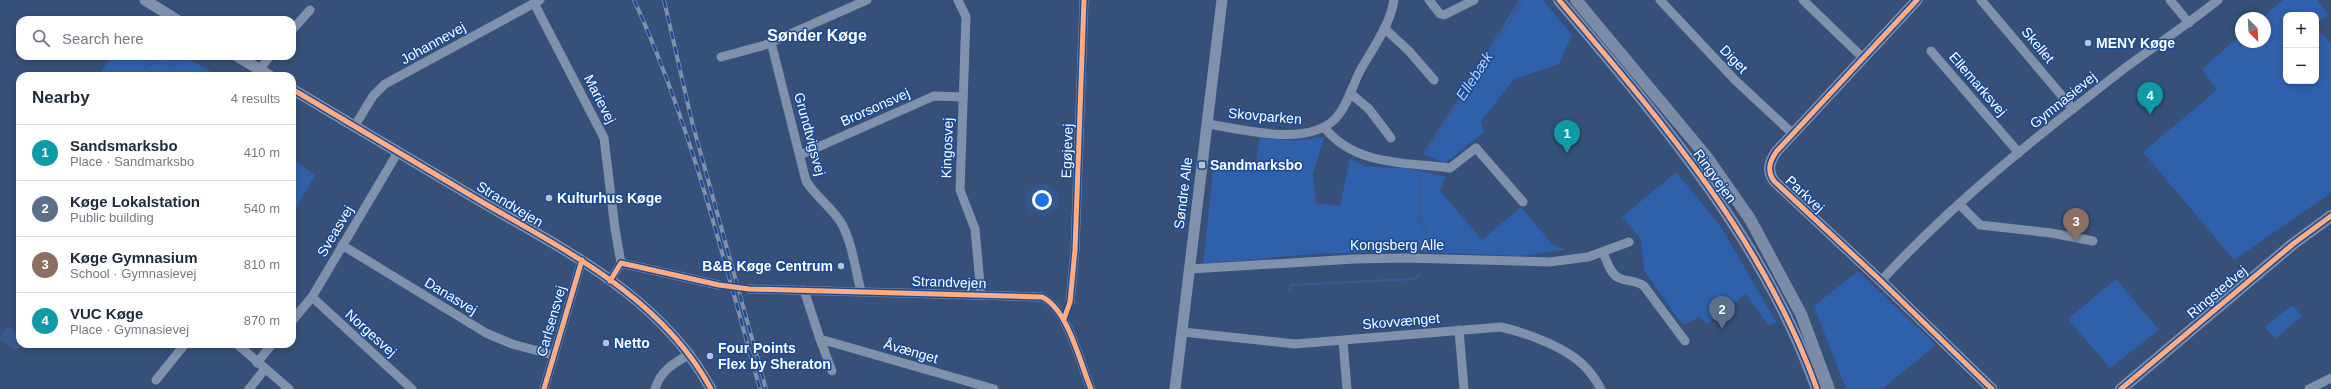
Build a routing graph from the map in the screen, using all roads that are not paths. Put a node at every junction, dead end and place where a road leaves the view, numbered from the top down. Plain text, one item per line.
1 (145, 0) edge
2 (867, 0) edge
3 (958, 0) edge
4 (1084, 0) edge
5 (1222, 0) edge
6 (1394, 0) edge
7 (1429, 0) edge
8 (1474, 0) edge
9 (1559, 0) edge
10 (1576, 0) edge
11 (1660, 0) edge
12 (1803, 0) edge
13 (1917, 0) edge
14 (1981, 0) edge
15 (2170, 0) edge
16 (2218, 0) edge
17 (537, 2) edge
18 (310, 10) dead end
19 (171, 16) edge
20 (2190, 23) junction
21 (296, 26) edge
22 (1384, 28) junction
23 (771, 42) junction
24 (1931, 51) dead end
25 (721, 57) dead end
26 (1862, 57) junction
27 (243, 60) edge
28 (267, 60) edge
29 (259, 70) junction
30 (263, 72) edge
31 (1434, 80) dead end
32 (296, 91) edge
33 (1350, 93) junction
34 (963, 97) junction
35 (2073, 109) junction
36 (1207, 124) junction
37 (354, 127) junction
38 (1324, 127) junction
39 (1792, 134) junction
40 (1391, 138) dead end
41 (398, 152) junction
42 (2019, 153) junction
43 (800, 155) junction
44 (1523, 202) dead end
45 (1959, 204) junction
46 (2331, 216) edge
47 (2093, 241) dead end
48 (1629, 242) dead end
49 (342, 245) junction
50 (1603, 253) junction
51 (582, 260) junction
52 (621, 263) junction
53 (1190, 270) junction
54 (610, 281) junction
55 (1881, 281) junction
56 (719, 285) dead end
57 (749, 288) dead end
58 (804, 290) junction
59 (861, 291) junction
60 (981, 295) junction
61 (312, 297) junction
62 (1070, 302) dead end
63 (296, 316) edge
64 (1459, 330) junction
65 (1183, 332) junction
66 (820, 339) junction
67 (1343, 341) junction
68 (1685, 341) dead end
69 (182, 348) edge
70 (241, 348) edge
71 (269, 348) edge
72 (690, 354) junction
73 (553, 355) junction
74 (257, 363) junction
75 (265, 369) junction
76 (832, 371) dead end
77 (2331, 378) edge
78 (156, 380) dead end
79 (545, 387) edge
80 (250, 389) edge
81 (289, 389) edge
82 (412, 389) edge
83 (555, 389) edge
84 (655, 389) edge
85 (711, 389) edge
86 (994, 389) edge
87 (1091, 389) edge
88 (1175, 389) edge
89 (1347, 389) edge
90 (1464, 389) edge
91 (1602, 389) edge
92 (1817, 389) edge
93 (1829, 389) edge
94 (1992, 389) edge
95 (2120, 389) edge
96 (2309, 389) edge

1 - 19 street
2 - 23 street
3 - 34 street, Kingosvej
4 - 62 street, Egøjevej
5 - 36 street, Søndre Alle
6 - 22 street, Skovparken
7 - 8 street
9 - 92 main road, Ringvejen
10 - 93 main road, Ringvejen
11 - 39 street, Diget
12 - 26 street
13 - 26 street, Parkvej
14 - 35 street, Skellet
15 - 20 street
16 - 20 street, Gymnasievej
17 - 37 street, Johannevej
17 - 52 street, Marievej
18 - 21 street
20 - 35 street, Gymnasievej
22 - 31 street
22 - 33 street, Skovparken
23 - 25 street
23 - 43 street, Grundtvigsvej
24 - 42 street, Ellemarksvej
26 - 39 street, Parkvej
27 - 29 street
28 - 29 street
29 - 30 street
32 - 37 street, Strandvejen
33 - 38 street, Skovparken
33 - 40 street
34 - 43 street, Brorsonsvej
34 - 60 street, Kingosvej
35 - 42 street, Gymnasievej
36 - 38 street, Skovparken
36 - 53 street, Søndre Alle
37 - 41 street, Strandvejen
38 - 44 street
39 - 55 street, Parkvej
41 - 49 street, Sveasvej
41 - 51 street, Strandvejen
42 - 45 street, Gymnasievej
43 - 59 street, Grundtvigsvej
45 - 47 street
45 - 55 street, Gymnasievej
46 - 95 main road, Ringstedvej
48 - 50 street, Kongsberg Alle
49 - 61 street, Sveasvej
49 - 73 street, Danasvej
50 - 53 street, Kongsberg Alle
50 - 68 street
51 - 54 street, Strandvejen
51 - 73 street, Carlsensvej
52 - 54 street
52 - 56 street
53 - 65 street, Søndre Alle
54 - 72 street, Strandvejen
55 - 94 street, Parkvej
57 - 58 street, Strandvejen
58 - 59 street, Strandvejen
58 - 66 street
59 - 60 street, Strandvejen
60 - 87 street, Strandvejen
61 - 63 street, Sveasvej
61 - 82 street, Norgesvej
64 - 67 street, Skovvænget
64 - 90 street
64 - 91 street, Skovvænget
65 - 67 street, Skovvænget
65 - 88 street, Søndre Alle
66 - 76 street
66 - 86 street, Åvænget
67 - 89 street
69 - 78 street
70 - 74 street
71 - 74 street
72 - 84 street
72 - 85 street, Strandvejen
73 - 79 street, Carlsensvej
74 - 75 street
75 - 80 street
75 - 81 street
77 - 96 street
79 - 83 street

